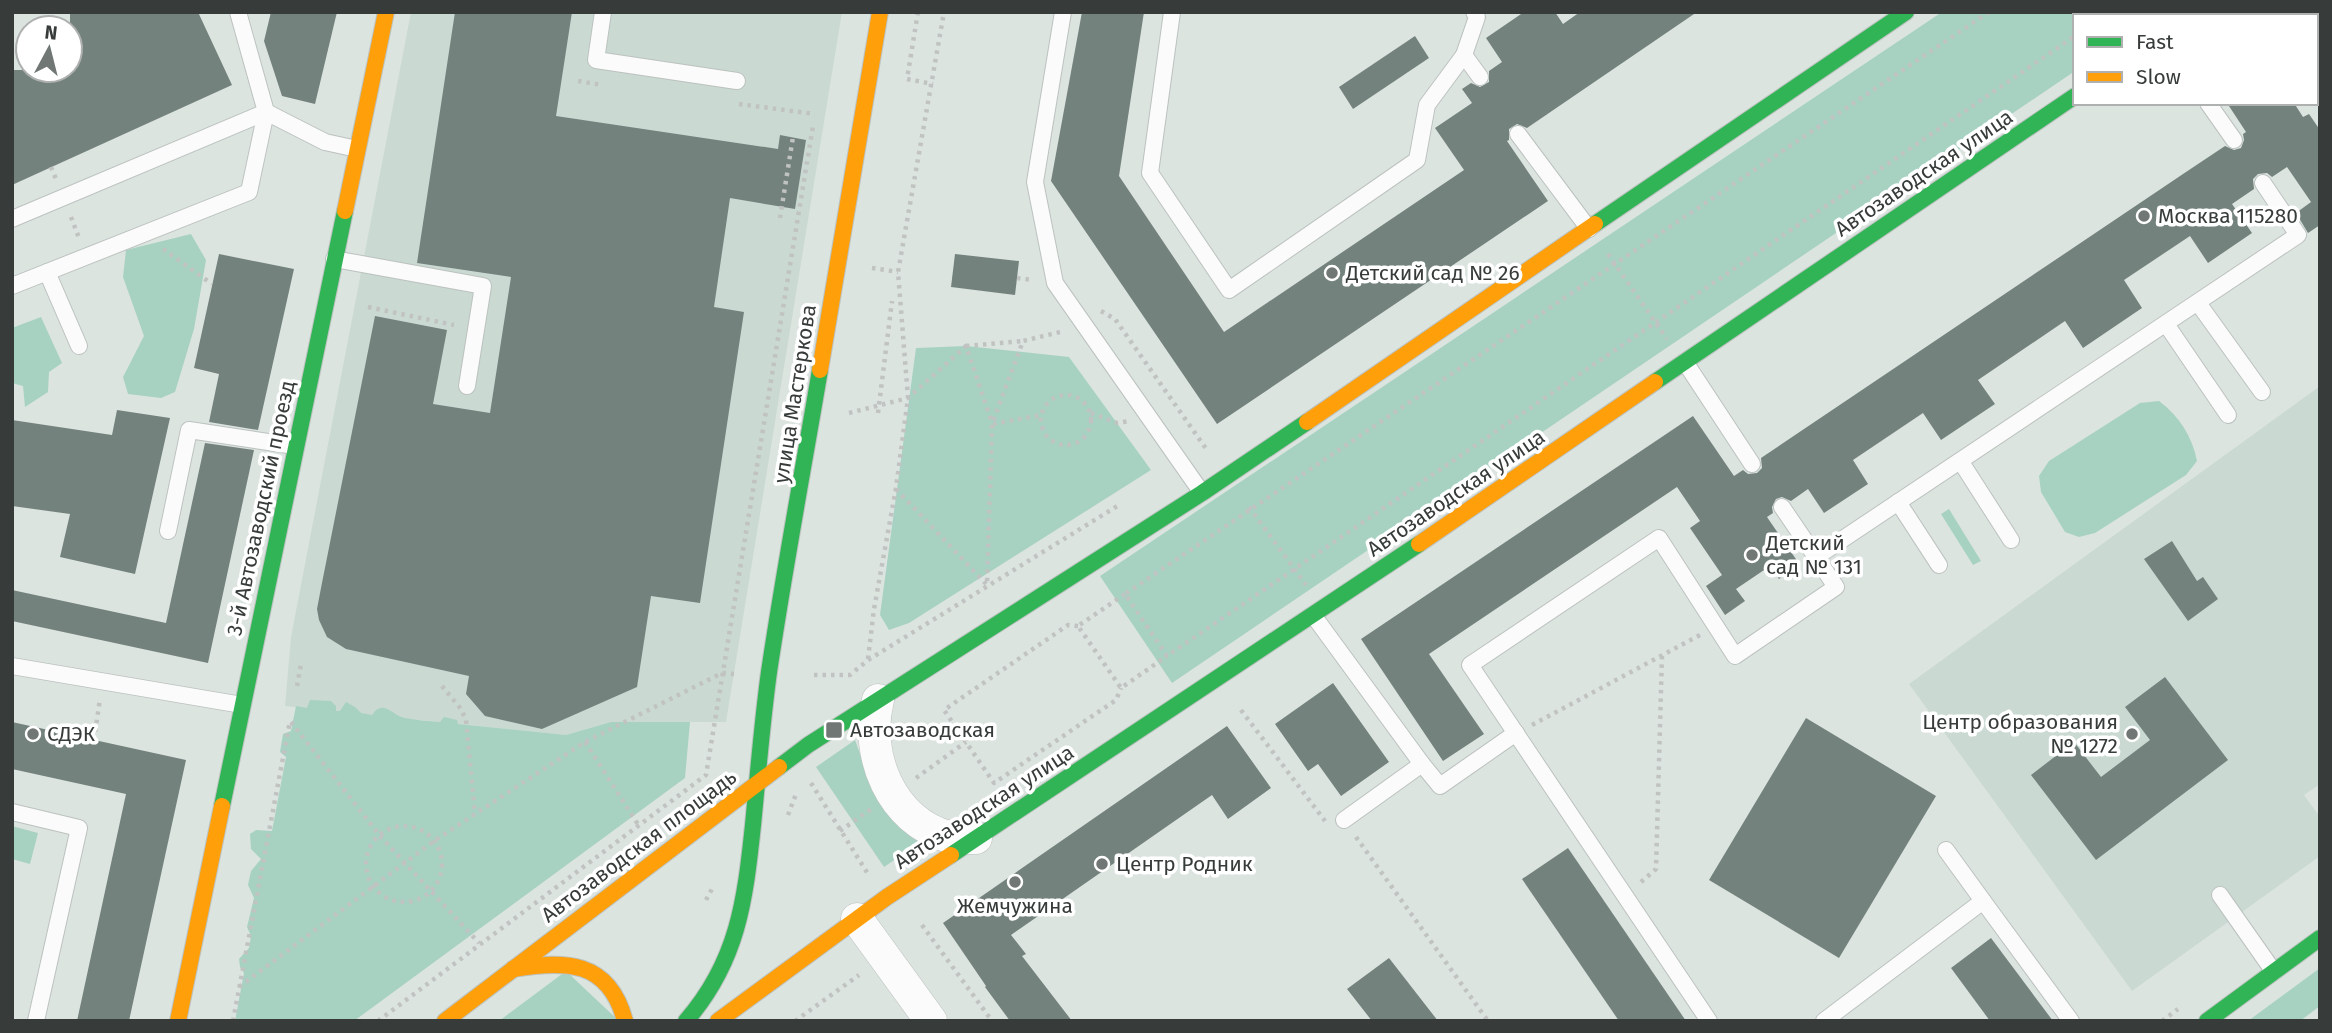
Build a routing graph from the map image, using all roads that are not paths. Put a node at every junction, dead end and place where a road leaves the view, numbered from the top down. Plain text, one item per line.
1 (238, 12) edge
2 (386, 12) edge
3 (603, 12) edge
4 (880, 12) edge
5 (1063, 12) edge
6 (1172, 12) edge
7 (1906, 12) edge
8 (1479, 14) edge
9 (1464, 55) junction
10 (1480, 77) dead end
11 (737, 81) dead end
12 (2073, 97) edge
13 (2209, 105) edge
14 (266, 111) junction
15 (1518, 134) dead end
16 (2234, 140) dead end
17 (357, 149) junction
18 (2263, 183) dead end
19 (12, 219) edge
20 (1588, 229) junction
21 (334, 259) junction
22 (47, 272) junction
23 (12, 286) edge
24 (2198, 303) junction
25 (2165, 324) junction
26 (79, 346) dead end
27 (1685, 362) junction
28 (467, 386) dead end
29 (2262, 392) dead end
30 (2228, 415) dead end
31 (295, 446) junction
32 (1962, 462) junction
33 (1752, 464) dead end
34 (1202, 493) junction
35 (1898, 502) junction
36 (1782, 507) dead end
37 (168, 531) dead end
38 (2011, 540) dead end
39 (1816, 557) junction
40 (1940, 565) dead end
41 (1313, 615) junction
42 (12, 666) edge
43 (878, 700) junction
44 (242, 705) junction
45 (1516, 733) junction
46 (1422, 764) junction
47 (756, 783) junction
48 (12, 812) edge
49 (1344, 820) road end
50 (976, 838) junction
51 (1946, 850) dead end
52 (2220, 895) dead end
53 (1983, 901) junction
54 (857, 919) junction
55 (2320, 938) edge
56 (513, 969) junction
57 (2274, 972) junction
58 (181, 1018) edge
59 (36, 1021) edge
60 (445, 1021) edge
61 (625, 1021) edge
62 (686, 1021) edge
63 (718, 1021) edge
64 (931, 1021) edge
65 (1709, 1021) edge
66 (1824, 1021) edge
67 (2071, 1021) edge
68 (2207, 1021) edge

1 - 14 lane
2 - 17 main road, 3-й Автозаводский проезд
3 - 11 lane
4 - 47 main road, улица Мастеркова
5 - 34 lane
6 - 9 lane
7 - 20 main road
8 - 9 lane
9 - 10 lane
12 - 27 main road, Автозаводская улица
13 - 16 lane
14 - 17 lane
14 - 19 lane
14 - 22 lane
15 - 20 lane
17 - 21 main road, 3-й Автозаводский проезд
18 - 24 lane
20 - 34 main road
21 - 28 lane
21 - 31 main road, 3-й Автозаводский проезд
22 - 23 lane
22 - 26 lane
24 - 25 lane
24 - 29 lane
25 - 30 lane
25 - 32 lane
27 - 33 lane
27 - 41 main road, Автозаводская улица
31 - 37 lane
31 - 44 main road, 3-й Автозаводский проезд
32 - 35 lane
32 - 38 lane
34 - 43 main road
35 - 39 lane
35 - 40 lane
36 - 39 lane
39 - 45 lane
41 - 46 lane
41 - 50 main road, Автозаводская улица
42 - 44 lane
43 - 47 main road
43 - 50 street
44 - 58 main road, 3-й Автозаводский проезд
45 - 46 lane
45 - 65 lane
46 - 49 lane
47 - 56 main road, Автозаводская площадь
47 - 62 main road, Автозаводская площадь
48 - 59 lane
50 - 54 main road, Автозаводская улица
51 - 53 lane
52 - 57 lane
53 - 66 lane
53 - 67 lane
54 - 63 main road
54 - 64 street
55 - 57 main road
56 - 60 main road, Автозаводская площадь
56 - 61 main road
57 - 68 main road

